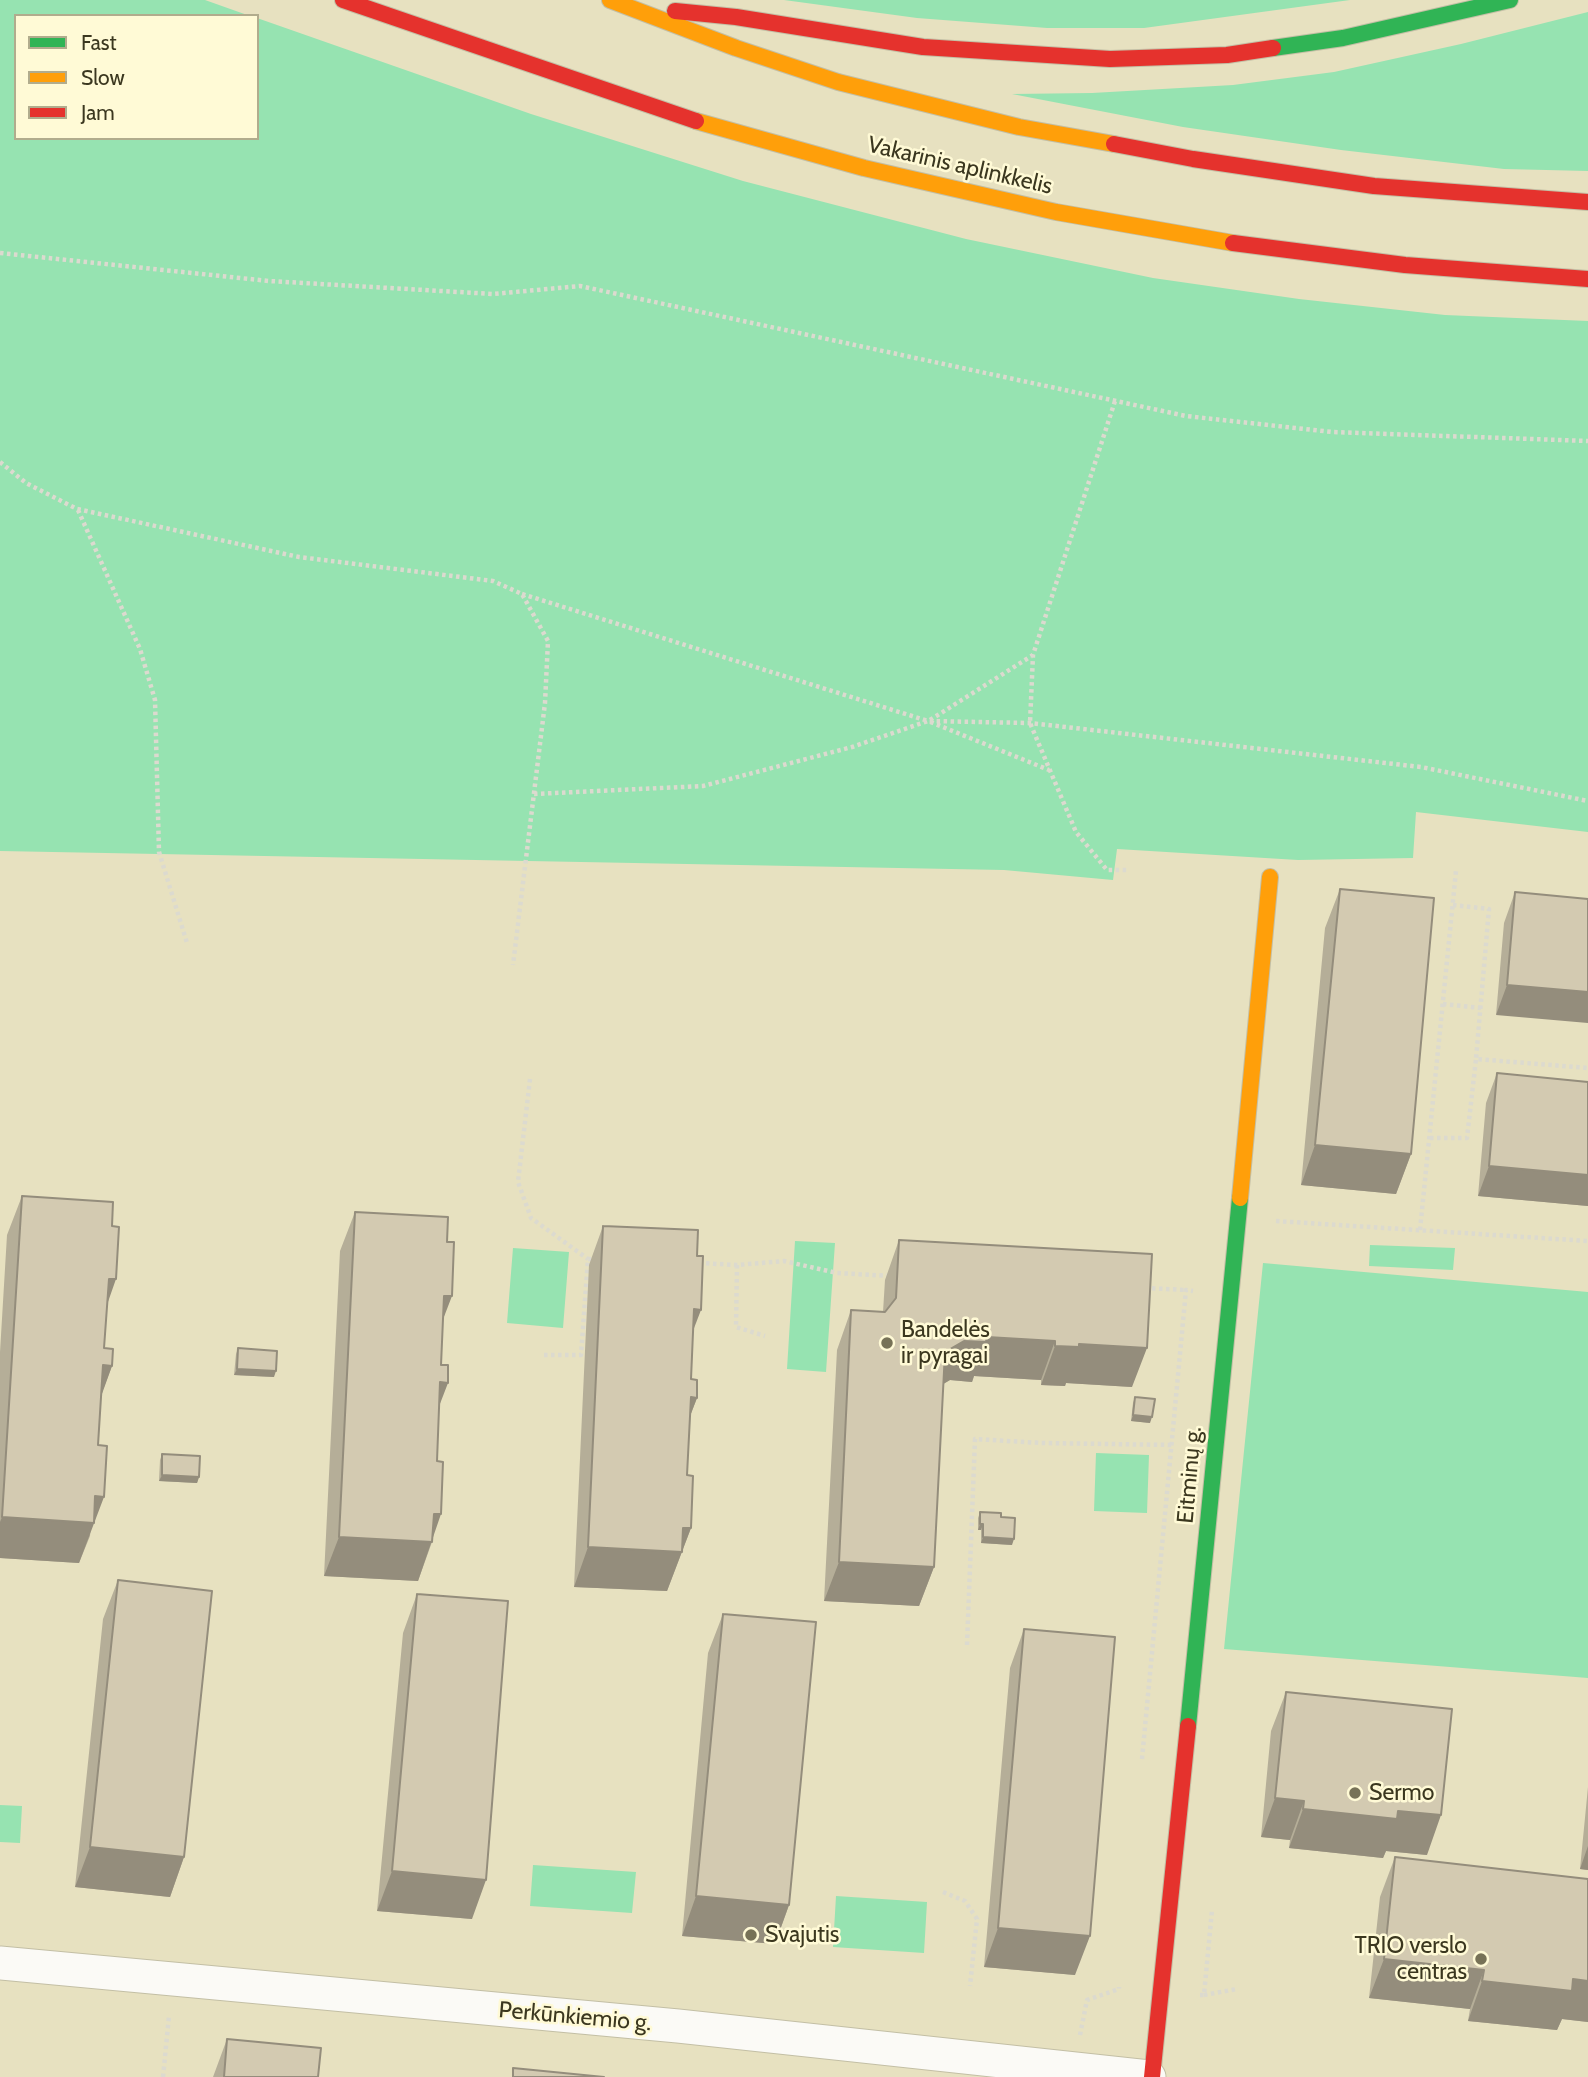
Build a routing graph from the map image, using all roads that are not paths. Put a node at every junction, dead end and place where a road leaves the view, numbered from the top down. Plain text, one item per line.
1 (343, 0) edge
2 (610, 0) edge
3 (1510, 0) edge
4 (631, 7) junction
5 (1588, 202) edge
6 (1588, 279) edge
7 (1270, 877) dead end
8 (0, 1963) edge
9 (1151, 2077) edge

1 - 6 main road, Vakarinis aplinkkelis
2 - 4 main road
3 - 4 main road
4 - 5 main road
7 - 9 main road, Eitminų g.
8 - 9 street, Perkūnkiemio g.

